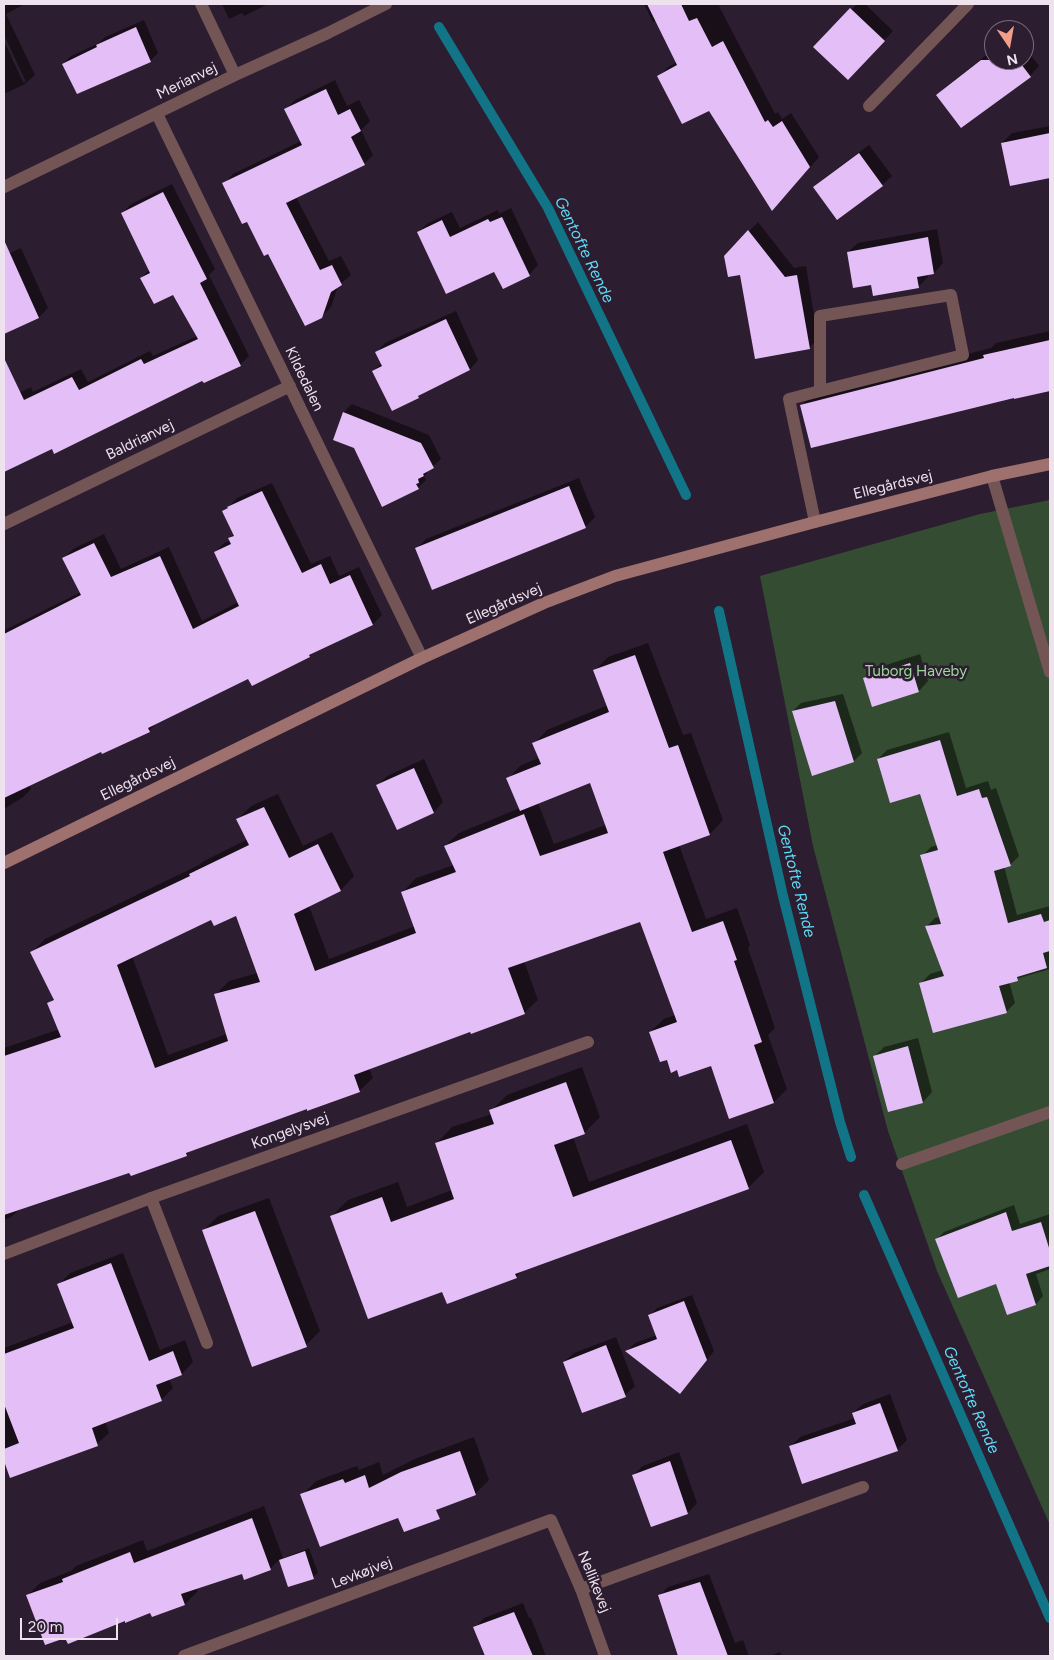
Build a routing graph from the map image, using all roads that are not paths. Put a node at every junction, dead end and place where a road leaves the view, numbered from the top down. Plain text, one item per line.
1 (201, 4) edge
2 (386, 4) edge
3 (968, 4) edge
4 (235, 75) junction
5 (869, 106) dead end
6 (157, 114) junction
7 (4, 187) edge
8 (290, 386) junction
9 (820, 391) junction
10 (1050, 464) edge
11 (992, 476) junction
12 (815, 522) junction
13 (4, 524) edge
14 (422, 658) junction
15 (1050, 672) edge
16 (4, 863) edge
17 (588, 1042) dead end
18 (1050, 1112) edge
19 (902, 1164) dead end
20 (151, 1198) junction
21 (4, 1254) edge
22 (207, 1343) dead end
23 (863, 1487) dead end
24 (551, 1520) joint
25 (581, 1589) junction
26 (184, 1656) edge
27 (605, 1656) edge

1 - 4 street
2 - 4 street, Merianvej
3 - 5 street
4 - 6 street, Merianvej
6 - 7 street, Merianvej
6 - 8 street, Kildedalen
8 - 13 street, Baldrianvej
8 - 14 street, Kildedalen
9 - 9 street
9 - 12 street
10 - 11 street, Ellegårdsvej
11 - 12 street, Ellegårdsvej
11 - 15 street
12 - 14 street, Ellegårdsvej
14 - 16 street, Ellegårdsvej
17 - 20 street, Kongelysvej
18 - 19 street
20 - 21 street, Kongelysvej
20 - 22 street
23 - 25 street
24 - 25 street, Nellikevej
24 - 26 street, Levkøjvej
25 - 27 street, Nellikevej

